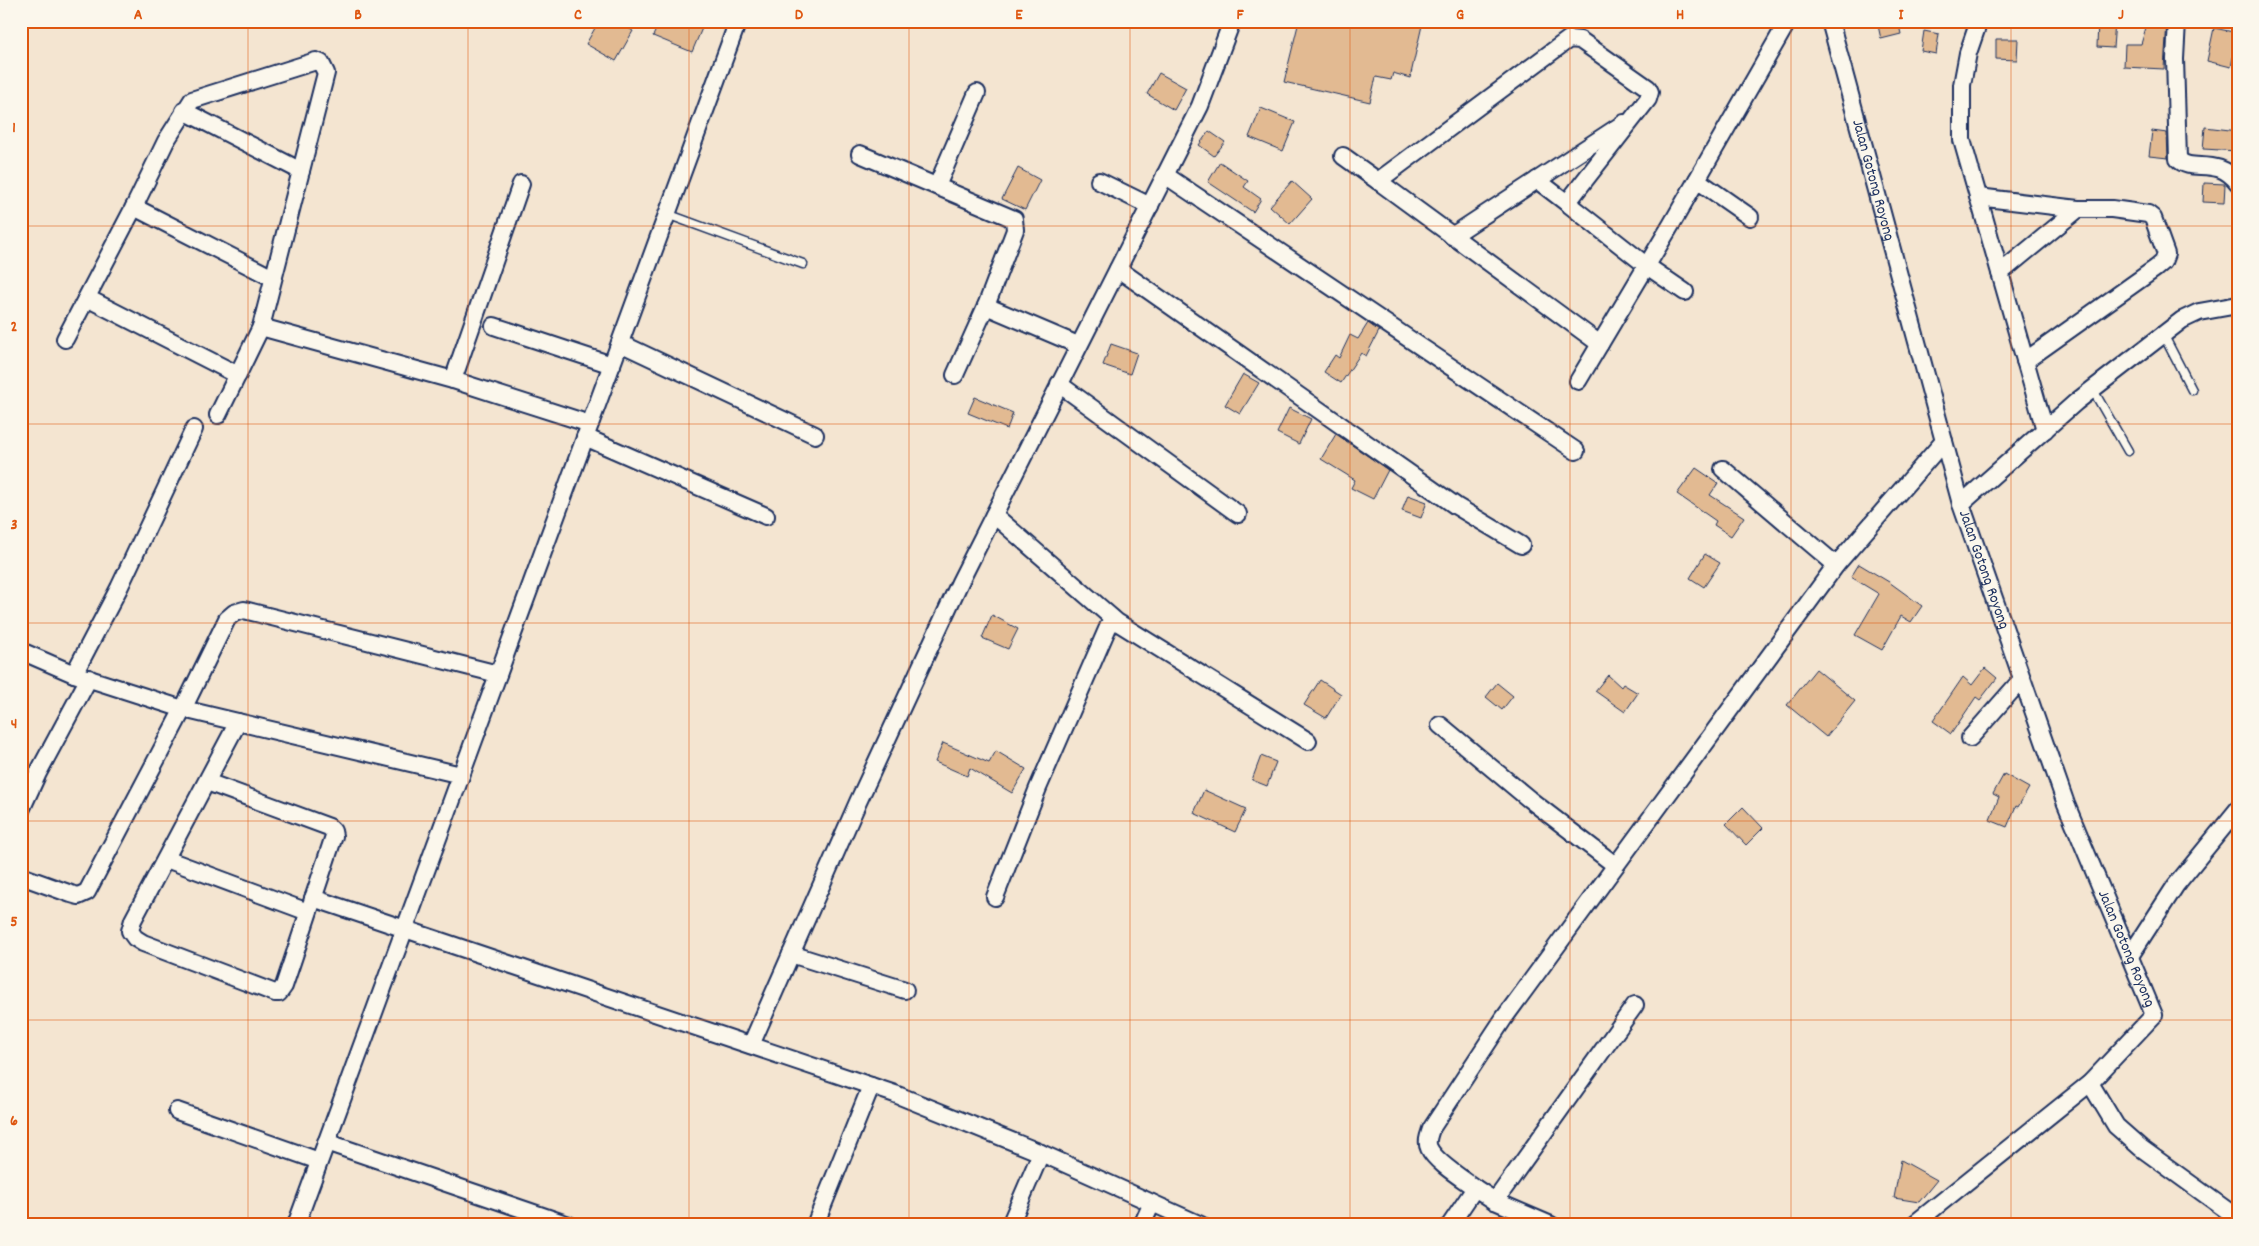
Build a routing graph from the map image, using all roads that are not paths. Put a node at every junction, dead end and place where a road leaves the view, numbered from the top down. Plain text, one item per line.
1 (738, 21) edge
2 (1232, 21) edge
3 (1788, 21) edge
4 (1830, 21) edge
5 (1979, 21) edge
6 (2177, 21) edge
7 (977, 93) dead end
8 (184, 111) junction
9 (1635, 116) junction
10 (860, 154) dead end
11 (1343, 156) dead end
12 (301, 171) junction
13 (1165, 175) junction
14 (1537, 180) junction
15 (1697, 180) junction
16 (1099, 181) dead end
17 (1378, 181) junction
18 (2238, 183) edge
19 (521, 184) dead end
20 (937, 186) junction
21 (1978, 196) junction
22 (1567, 203) junction
23 (1150, 206) junction
24 (134, 207) junction
25 (2078, 209) junction
26 (667, 214) junction
27 (1750, 217) dead end
28 (1452, 236) junction
29 (802, 264) dead end
30 (1647, 266) junction
31 (1118, 269) junction
32 (2000, 273) junction
33 (273, 278) junction
34 (1685, 292) dead end
35 (86, 298) junction
36 (2238, 305) edge
37 (986, 306) junction
38 (494, 326) dead end
39 (261, 327) junction
40 (2163, 334) junction
41 (65, 339) dead end
42 (620, 343) junction
43 (1600, 344) junction
44 (1078, 346) junction
45 (2025, 361) junction
46 (612, 365) junction
47 (238, 375) junction
48 (955, 375) dead end
49 (453, 380) junction
50 (1578, 381) dead end
51 (1060, 384) junction
52 (2094, 390) junction
53 (2192, 390) dead end
54 (218, 415) dead end
55 (194, 429) dead end
56 (2045, 430) junction
57 (588, 431) junction
58 (815, 435) dead end
59 (1944, 441) junction
60 (1576, 451) dead end
61 (2128, 451) dead end
62 (1723, 469) dead end
63 (1961, 504) junction
64 (1238, 514) dead end
65 (994, 515) junction
66 (766, 516) dead end
67 (1521, 545) dead end
68 (1836, 565) junction
69 (1112, 618) junction
70 (21, 651) edge
71 (498, 674) junction
72 (81, 676) junction
73 (2022, 679) junction
74 (183, 709) junction
75 (238, 722) junction
76 (1440, 725) dead end
77 (1970, 738) dead end
78 (1308, 741) dead end
79 (461, 775) junction
80 (206, 782) junction
81 (2238, 809) edge
82 (21, 810) edge
83 (166, 859) junction
84 (1615, 865) junction
85 (21, 876) edge
86 (995, 897) dead end
87 (311, 905) junction
88 (404, 930) junction
89 (791, 954) junction
90 (2130, 956) junction
91 (905, 990) dead end
92 (1635, 1005) dead end
93 (751, 1045) junction
94 (2090, 1083) junction
95 (871, 1086) junction
96 (177, 1111) dead end
97 (326, 1142) junction
98 (1041, 1153) junction
99 (319, 1161) junction
100 (1475, 1188) junction
101 (1495, 1201) junction
102 (1152, 1203) junction
103 (2238, 1221) edge
104 (296, 1225) edge
105 (568, 1225) edge
106 (815, 1225) edge
107 (1010, 1225) edge
108 (1142, 1225) edge
109 (1201, 1225) edge
110 (1450, 1225) edge
111 (1551, 1225) edge
112 (1913, 1225) edge

1 - 26 street
2 - 13 street
3 - 15 street
4 - 59 street, Jalan Gotong Royong
5 - 21 street
6 - 18 street
7 - 20 street
8 - 12 street
8 - 12 street
8 - 24 street
9 - 14 street
9 - 17 street
9 - 22 street
10 - 20 street
11 - 17 street
12 - 33 street
13 - 23 street
13 - 60 street
14 - 22 street
14 - 28 street
15 - 27 street
15 - 30 street
16 - 23 street
17 - 28 street
19 - 49 street
20 - 37 street
21 - 25 street
21 - 32 street
22 - 30 street
23 - 31 street
24 - 33 street
24 - 35 street
25 - 32 street
25 - 45 street
26 - 29 lane
26 - 42 street
28 - 43 street
30 - 34 street
30 - 43 street
31 - 44 street
31 - 67 street
32 - 45 street
33 - 39 street
35 - 41 street
35 - 47 street
36 - 40 street
37 - 44 street
37 - 48 street
38 - 46 street
39 - 47 street
39 - 49 street
40 - 52 street
40 - 53 lane
42 - 46 street
42 - 58 street
43 - 50 street
44 - 51 street
45 - 56 street
46 - 57 street
47 - 54 street
49 - 57 street
51 - 64 street
51 - 65 street
52 - 56 street
52 - 61 lane
55 - 72 street
56 - 63 street
57 - 66 street
57 - 71 street
59 - 63 street, Jalan Gotong Royong
59 - 68 street
62 - 68 street
63 - 73 street, Jalan Gotong Royong
65 - 69 street
65 - 89 street
68 - 84 street
69 - 78 street
69 - 86 street
70 - 72 street
71 - 74 street
71 - 79 street
72 - 74 street
72 - 82 street
73 - 77 street
73 - 90 street, Jalan Gotong Royong
74 - 75 street
74 - 85 street
75 - 79 street
75 - 80 street
76 - 84 street
79 - 88 street
80 - 83 street
80 - 87 street
81 - 90 street
83 - 87 street
83 - 87 street
84 - 100 street
87 - 88 street
88 - 93 street
88 - 97 street
89 - 91 street
89 - 93 street
90 - 94 street, Jalan Gotong Royong
92 - 101 street
93 - 95 street
94 - 103 street
94 - 112 street
95 - 98 street
95 - 106 street
96 - 99 street
97 - 99 street
97 - 105 street
98 - 102 street
98 - 107 street
99 - 104 street
100 - 101 street
100 - 110 street
101 - 111 street
102 - 108 street
102 - 109 street

